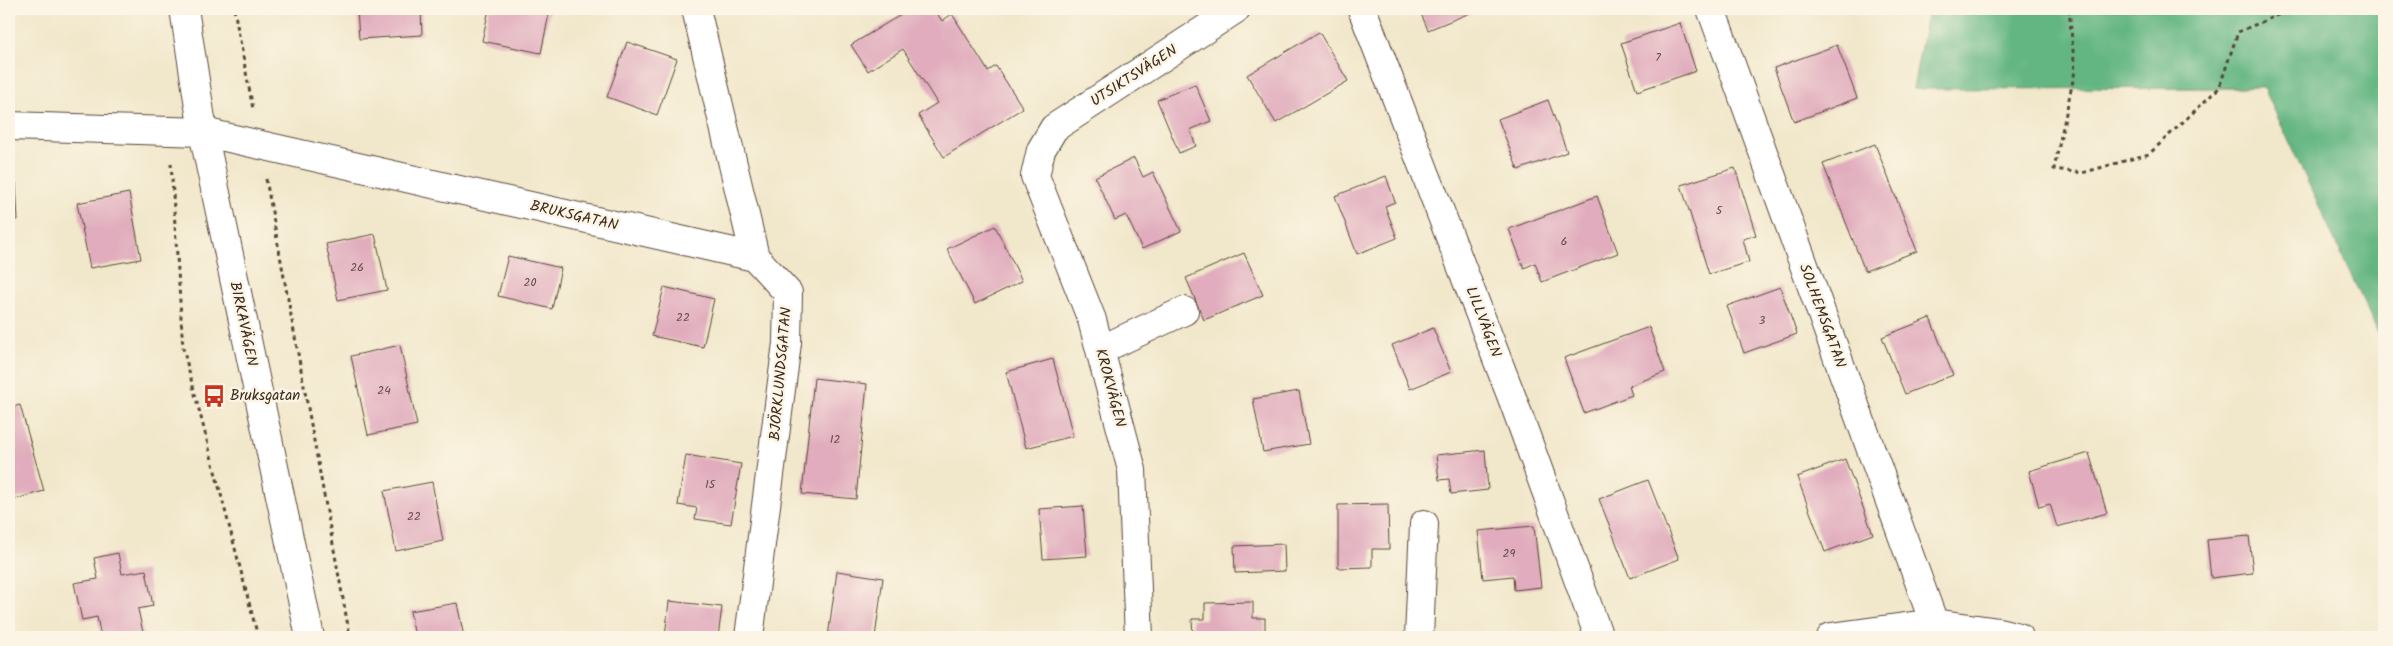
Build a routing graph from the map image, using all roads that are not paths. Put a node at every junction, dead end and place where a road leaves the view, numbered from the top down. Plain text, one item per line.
1 (184, 9) edge
2 (696, 9) edge
3 (1236, 9) edge
4 (1362, 9) edge
5 (1711, 9) edge
6 (9, 126) edge
7 (202, 132) junction
8 (1041, 150) joint
9 (755, 257) junction
10 (1184, 310) dead end
11 (1100, 350) junction
12 (1424, 524) dead end
13 (1934, 623) junction
14 (310, 637) edge
15 (749, 637) edge
16 (1138, 637) edge
17 (1419, 637) edge
18 (1599, 637) edge
19 (1831, 637) edge
20 (2019, 637) edge

1 - 7 street, BIRKAVÄGEN
2 - 9 street, BJÖRKLUNDSGATAN
3 - 8 street, UTSIKTSVÄGEN
4 - 18 street, LILLVÄGEN
5 - 13 street, SOLHEMSGATAN
6 - 7 street, BRUKSGATAN
7 - 9 street, BRUKSGATAN
7 - 14 street, BIRKAVÄGEN
8 - 11 street, KROKVÄGEN
9 - 15 street, BJÖRKLUNDSGATAN
10 - 11 street
11 - 16 street, KROKVÄGEN
12 - 17 street
13 - 19 street
13 - 20 street

